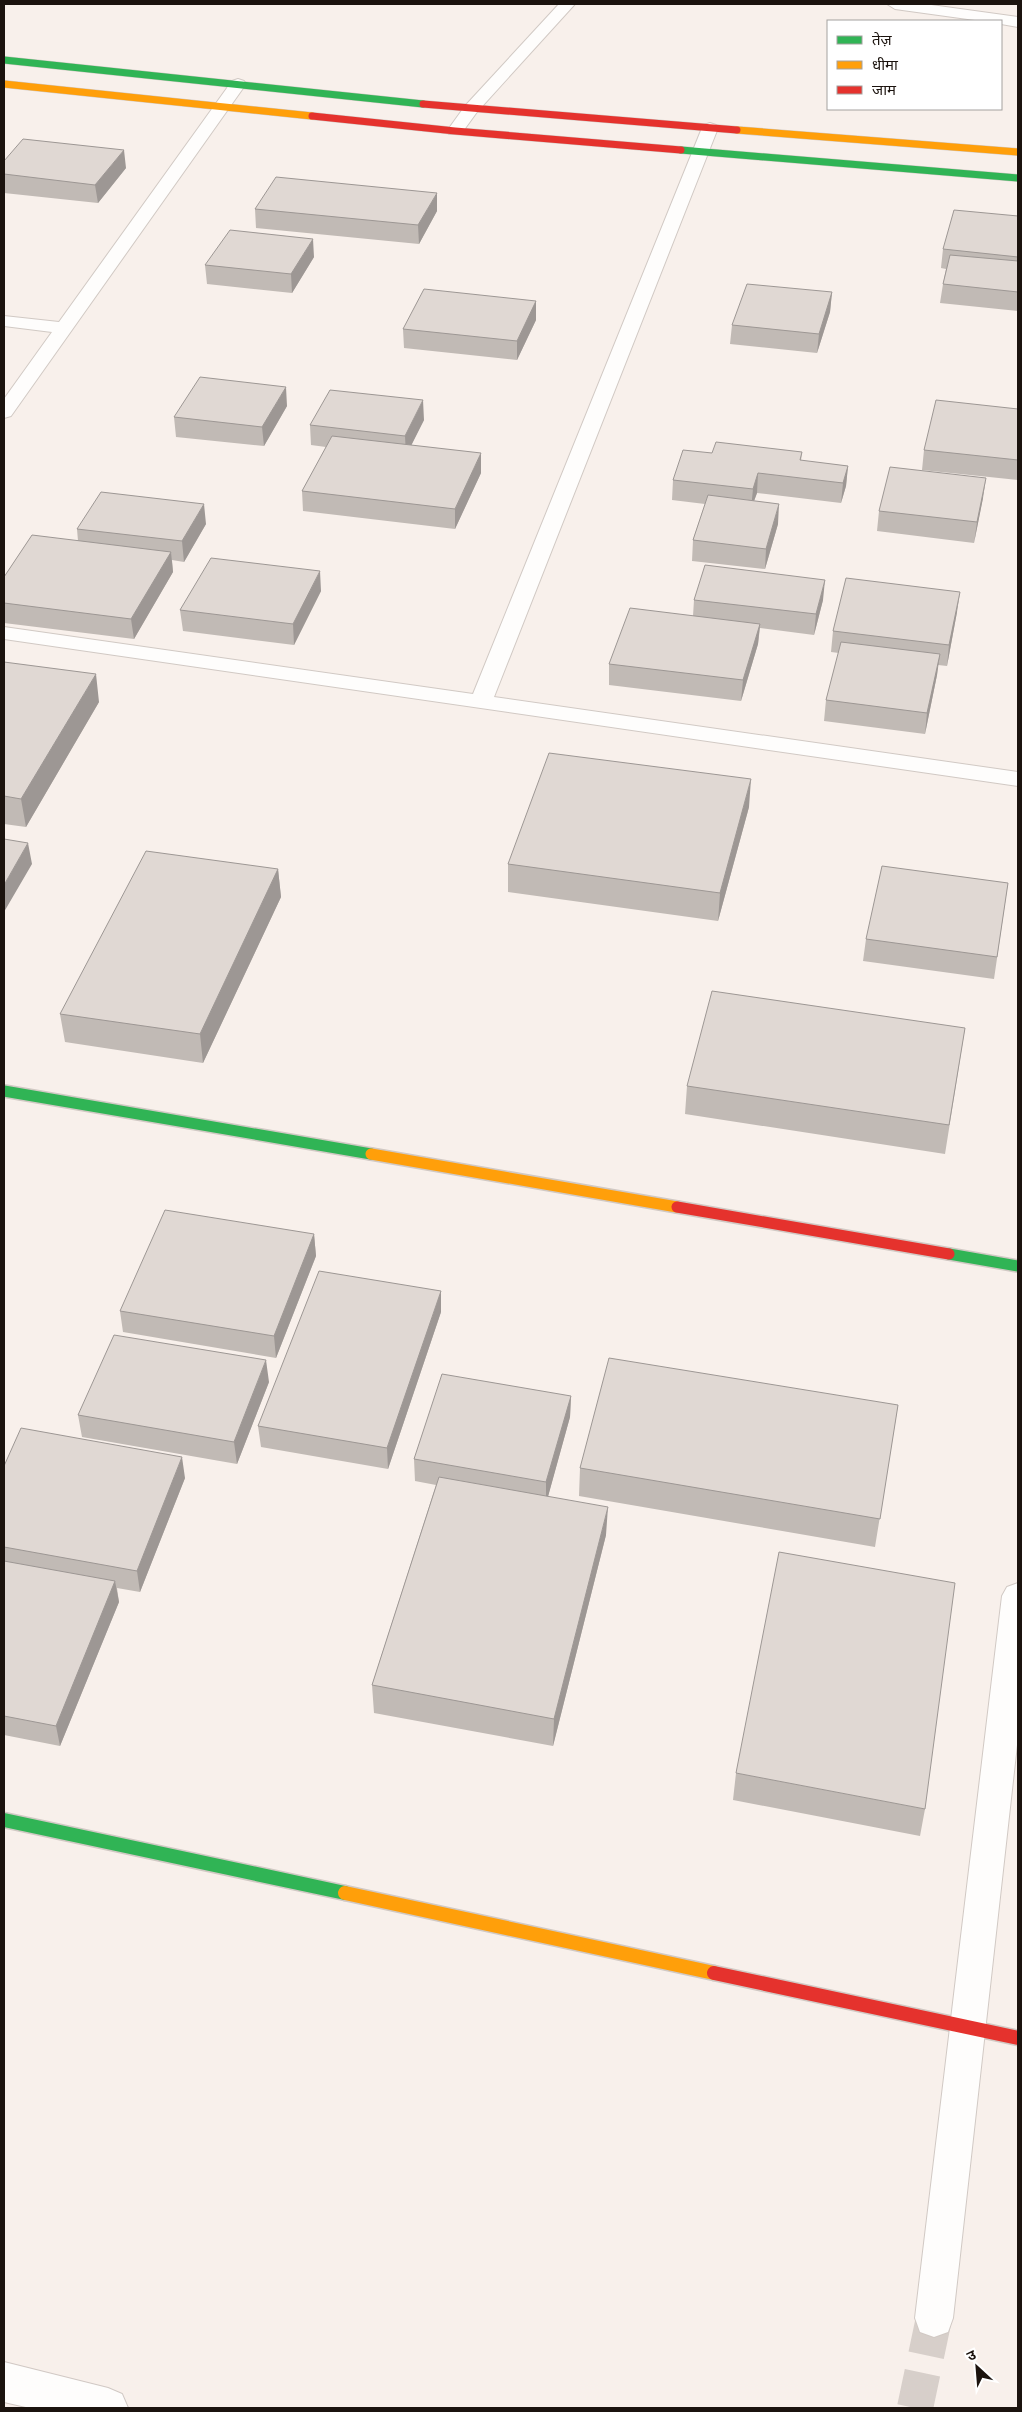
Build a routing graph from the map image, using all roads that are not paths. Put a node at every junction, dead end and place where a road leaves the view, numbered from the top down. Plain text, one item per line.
1 (568, 4) edge
2 (895, 4) edge
3 (1018, 22) edge
4 (4, 60) edge
5 (4, 84) edge
6 (238, 84) junction
7 (219, 107) junction
8 (471, 109) junction
9 (710, 128) junction
10 (455, 131) junction
11 (701, 152) junction
12 (1018, 152) edge
13 (1018, 178) edge
14 (4, 321) edge
15 (63, 328) junction
16 (4, 412) edge
17 (4, 633) edge
18 (481, 702) junction
19 (1018, 779) edge
20 (4, 1091) edge
21 (1018, 1266) edge
22 (1018, 1596) edge
23 (4, 1820) edge
24 (968, 2027) junction
25 (1018, 2038) edge
26 (934, 2318) tunnel mouth
27 (4, 2382) edge
28 (108, 2408) edge

1 - 8 street
2 - 3 street
4 - 6 street
5 - 7 street
6 - 7 street
6 - 8 street
7 - 10 street
7 - 15 street
8 - 9 street
8 - 10 street
9 - 11 street
9 - 12 street
10 - 11 street
11 - 13 street
11 - 18 street
14 - 15 street
15 - 16 street
17 - 18 street
18 - 19 street
20 - 21 street
22 - 24 street
23 - 24 street
24 - 25 street
24 - 26 street
27 - 28 street

